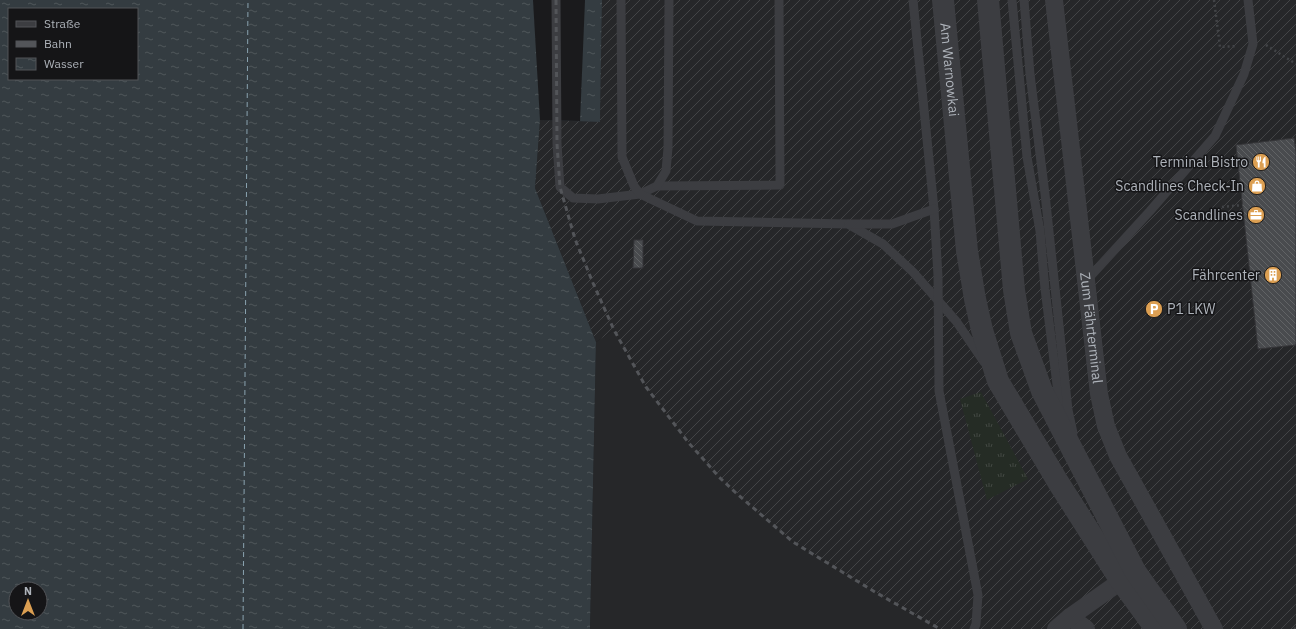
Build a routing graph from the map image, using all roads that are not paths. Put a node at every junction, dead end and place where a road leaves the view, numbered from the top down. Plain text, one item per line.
1 (556, 0) edge
2 (621, 0) edge
3 (669, 0) edge
4 (779, 0) edge
5 (913, 0) edge
6 (943, 0) edge
7 (988, 0) edge
8 (1012, 0) edge
9 (1024, 0) edge
10 (1054, 0) edge
11 (1248, 0) edge
12 (657, 186) junction
13 (640, 194) junction
14 (934, 209) junction
15 (848, 224) junction
16 (1086, 281) junction
17 (939, 302) junction
18 (998, 381) junction
19 (1068, 441) junction
20 (1079, 462) junction
21 (1128, 576) junction
22 (1070, 617) junction
23 (974, 629) edge
24 (1056, 629) edge
25 (1086, 629) edge
26 (1156, 629) edge
27 (1176, 629) edge
28 (1214, 629) edge

1 - 13 lane
2 - 13 lane
3 - 12 lane
4 - 12 lane
5 - 14 lane
6 - 18 street, Am Warnowkai
7 - 19 street
8 - 19 lane
9 - 20 lane
10 - 16 street, Zum Fährterminal
11 - 16 lane
12 - 13 lane
13 - 15 lane
14 - 15 lane
14 - 17 lane
15 - 17 lane
16 - 28 street, Zum Fährterminal
17 - 18 lane
17 - 23 lane
18 - 21 street
19 - 20 street
20 - 21 street
21 - 22 street
21 - 26 street
21 - 27 street
22 - 24 street
22 - 25 street

